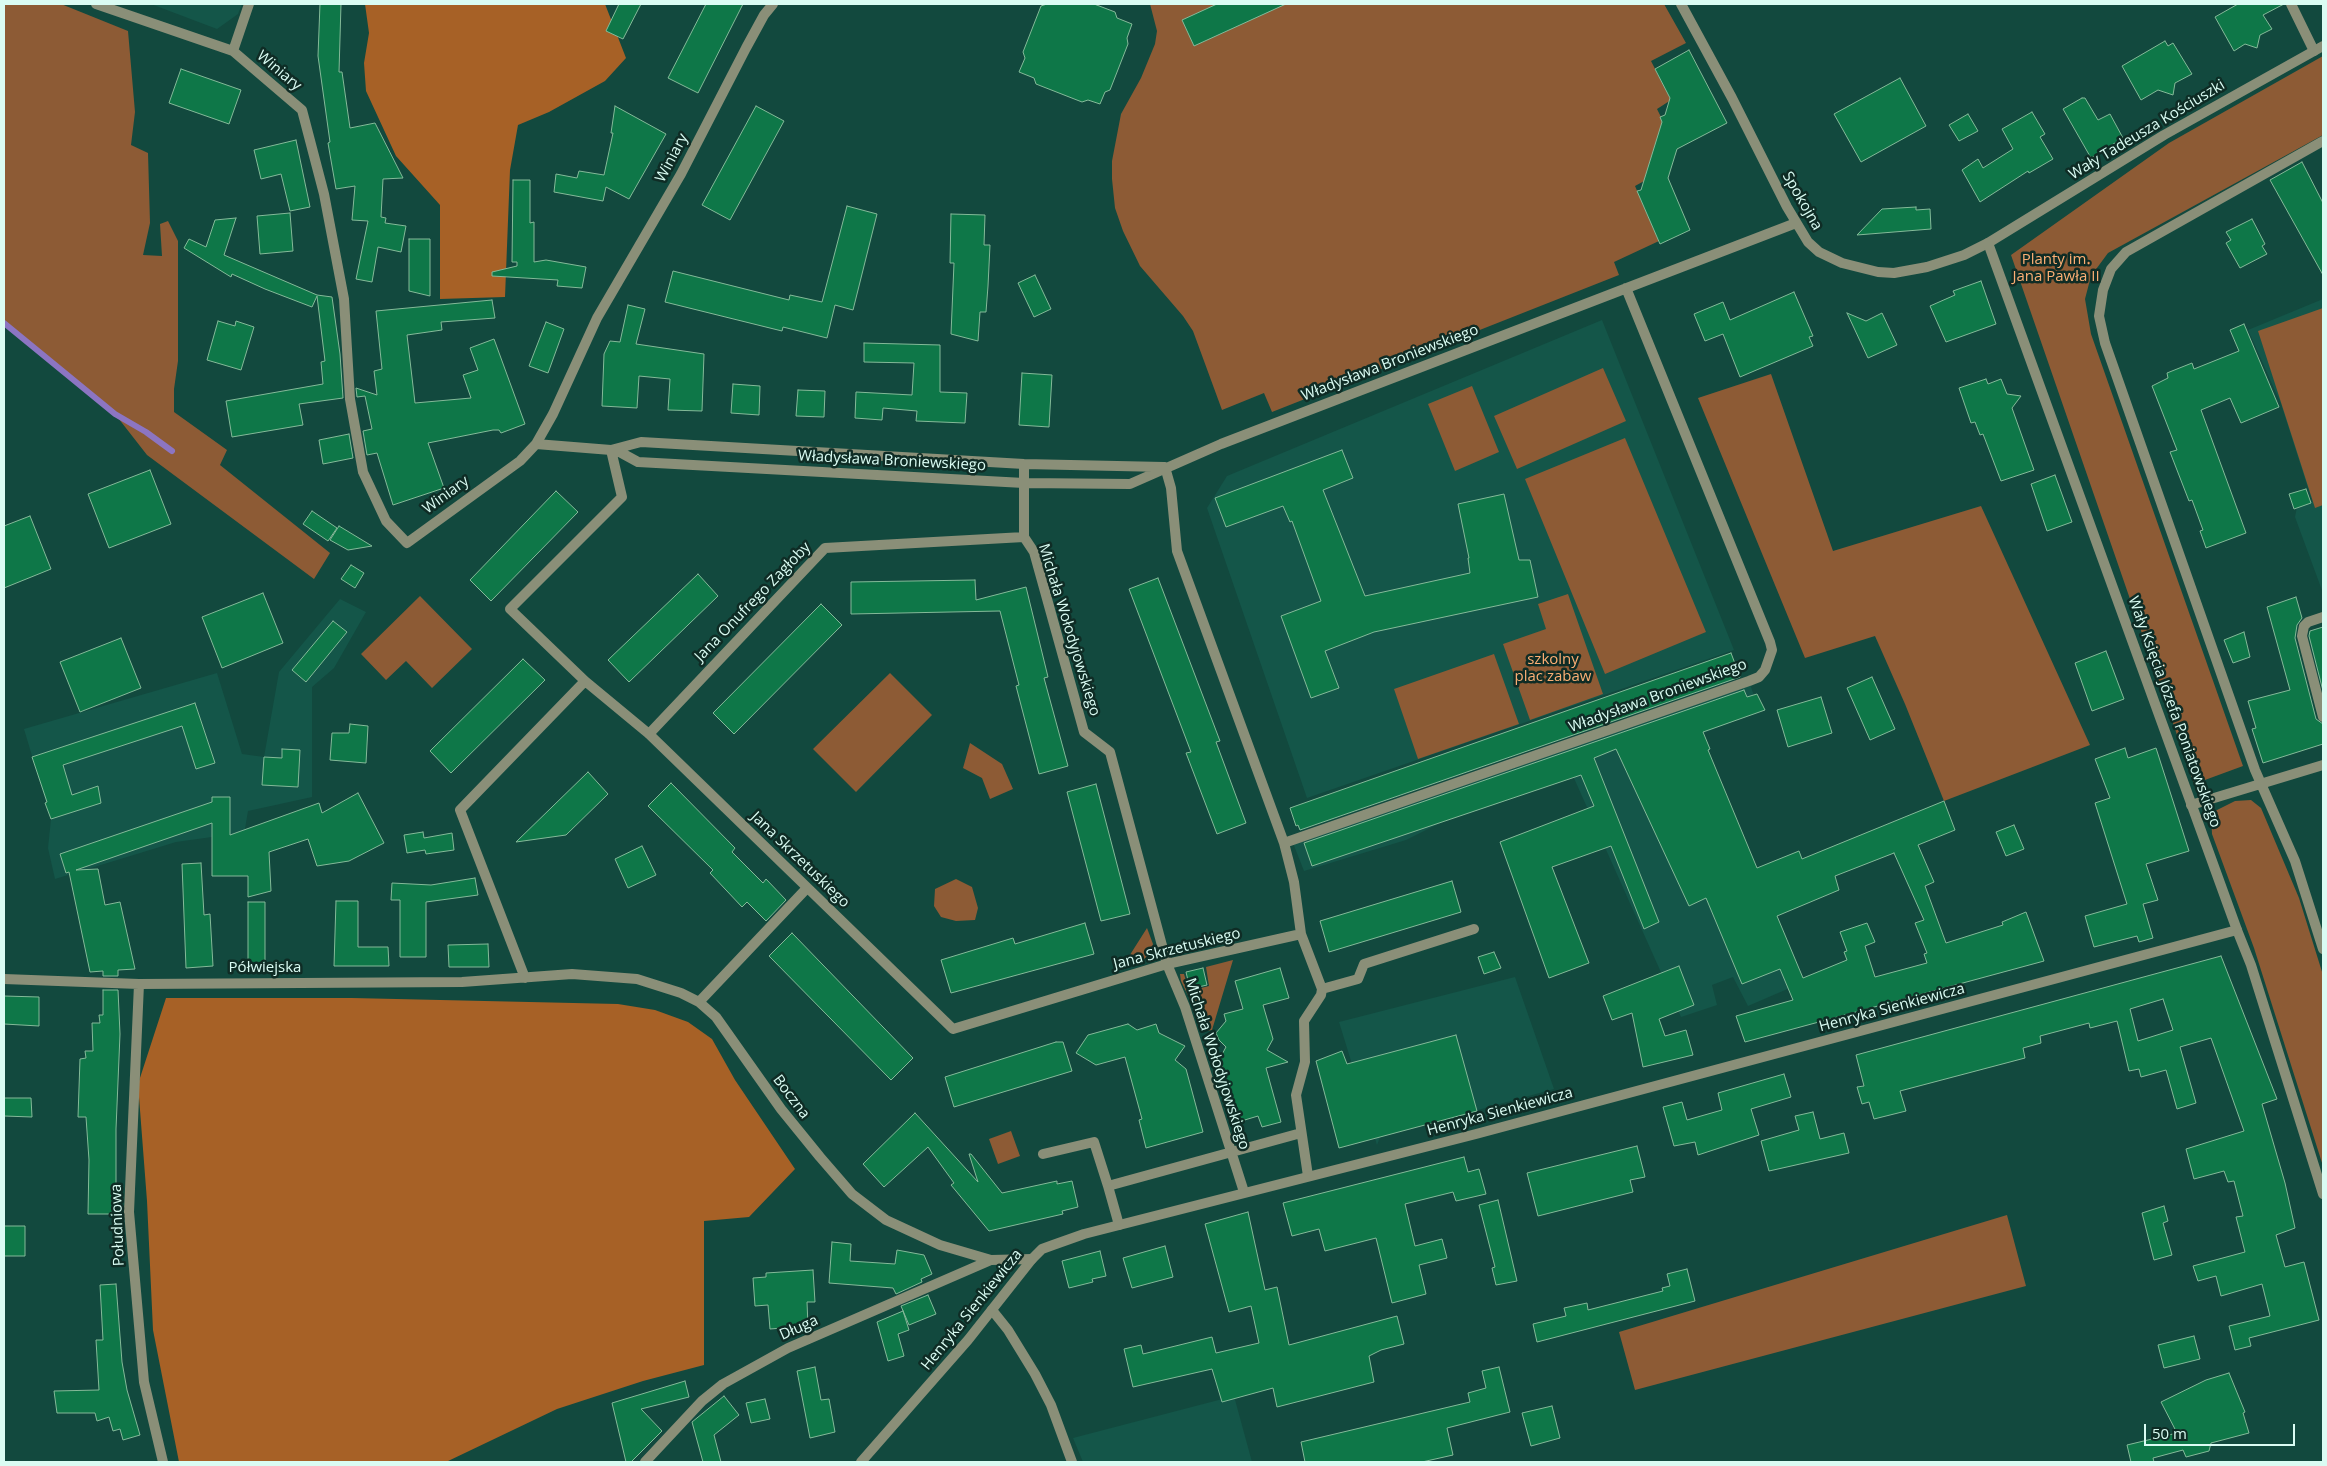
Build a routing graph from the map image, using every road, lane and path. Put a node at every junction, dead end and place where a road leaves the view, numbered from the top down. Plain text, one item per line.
1 (96, 4) edge
2 (249, 4) edge
3 (772, 4) edge
4 (1681, 4) edge
5 (2291, 4) edge
6 (2319, 48) edge
7 (233, 51) junction
8 (2323, 141) edge
9 (1796, 223) junction
10 (1988, 243) junction
11 (1626, 288) junction
12 (536, 444) junction
13 (614, 450) junction
14 (1024, 464) junction
15 (1165, 467) junction
16 (1024, 483) junction
17 (1024, 537) junction
18 (2323, 617) edge
19 (585, 681) junction
20 (2323, 717) edge
21 (649, 734) junction
22 (2323, 765) edge
23 (2260, 783) junction
24 (2191, 805) junction
25 (1284, 843) junction
26 (807, 888) junction
27 (1474, 929) dead end
28 (2237, 930) junction
29 (1301, 934) junction
30 (2323, 949) edge
31 (1167, 964) junction
32 (526, 978) junction
33 (4, 979) edge
34 (139, 984) junction
35 (1322, 989) junction
36 (699, 1002) junction
37 (1301, 1133) junction
38 (1230, 1152) junction
39 (1043, 1154) dead end
40 (1308, 1176) junction
41 (1108, 1186) junction
42 (1244, 1192) junction
43 (2323, 1194) edge
44 (1119, 1225) junction
45 (1032, 1259) junction
46 (991, 1260) junction
47 (992, 1310) junction
48 (163, 1462) edge
49 (645, 1462) edge
50 (861, 1462) edge
51 (1072, 1462) edge

1 - 7 street
2 - 7 street
3 - 12 street, Winiary
4 - 9 street, Spokojna
5 - 6 street
6 - 10 street, Wały Tadeusza Kościuszki
7 - 12 street, Winiary
8 - 23 street
9 - 10 street, Spokojna
9 - 11 street, Władysława Broniewskiego
10 - 24 street, Wały Księcia Józefa Poniatowskiego
11 - 15 street, Władysława Broniewskiego
11 - 25 street, Władysława Broniewskiego
12 - 13 street, Władysława Broniewskiego
13 - 14 street, Władysława Broniewskiego
13 - 16 street, Władysława Broniewskiego
13 - 19 street, Jana Skrzetuskiego
14 - 15 street, Władysława Broniewskiego
14 - 16 street, Michała Wołodyjowskiego
15 - 16 street, Władysława Broniewskiego
15 - 25 street
16 - 17 street, Michała Wołodyjowskiego
17 - 21 street, Jana Onufrego Zagłoby
17 - 31 street, Michała Wołodyjowskiego
18 - 20 street
19 - 21 street, Jana Skrzetuskiego
19 - 32 street
21 - 26 street, Jana Skrzetuskiego
22 - 23 street
23 - 24 street
23 - 30 street
24 - 28 street, Wały Księcia Józefa Poniatowskiego
25 - 29 street
26 - 31 street, Jana Skrzetuskiego
26 - 36 street
27 - 35 street
28 - 40 street, Henryka Sienkiewicza
28 - 43 street, Wały Księcia Józefa Poniatowskiego
29 - 31 street, Jana Skrzetuskiego
29 - 35 street
31 - 38 street, Michała Wołodyjowskiego
32 - 34 street, Półwiejska
32 - 36 street, Boczna
33 - 34 street, Półwiejska
34 - 48 street, Południowa
35 - 37 street
36 - 46 street, Boczna
37 - 38 street
37 - 40 street
38 - 41 street
38 - 42 street, Michała Wołodyjowskiego
39 - 41 street
40 - 42 street, Henryka Sienkiewicza
41 - 44 street
42 - 44 street, Henryka Sienkiewicza
44 - 45 street, Henryka Sienkiewicza
45 - 46 street, Boczna
45 - 47 street, Henryka Sienkiewicza
46 - 49 street, Długa
47 - 50 street, Henryka Sienkiewicza
47 - 51 street

